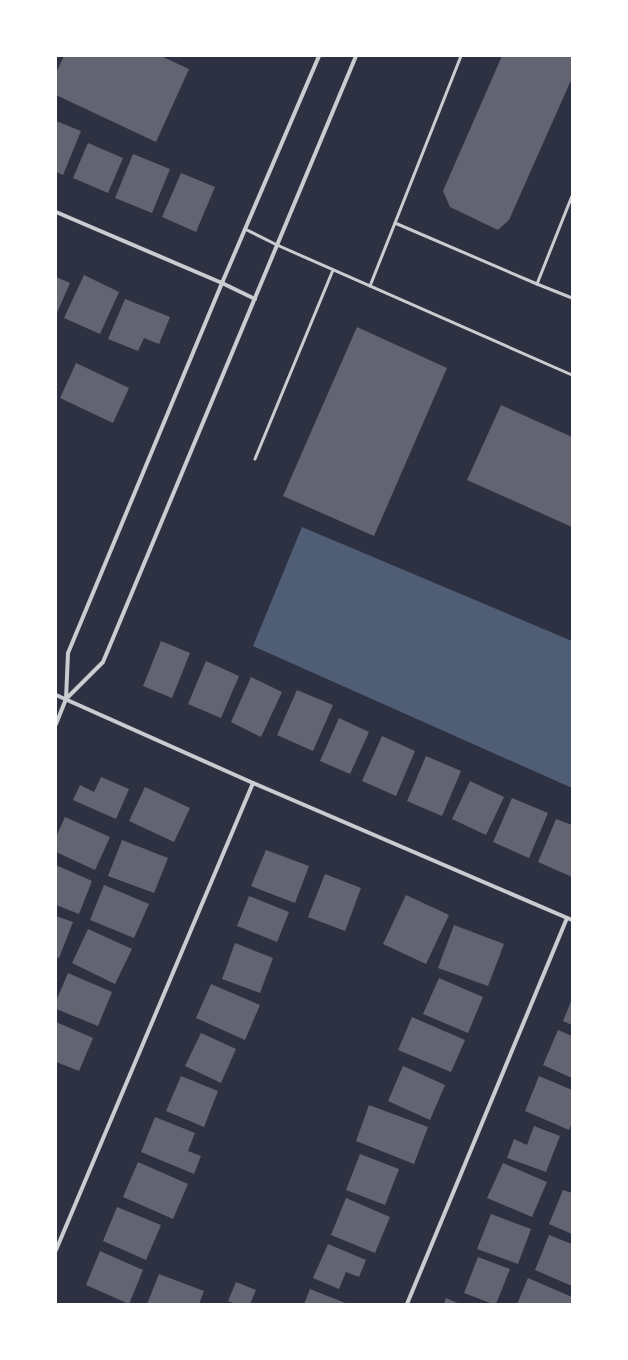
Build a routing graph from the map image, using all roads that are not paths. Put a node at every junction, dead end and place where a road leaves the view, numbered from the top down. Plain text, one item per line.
1 (319, 56) edge
2 (356, 56) edge
3 (461, 56) edge
4 (572, 196) edge
5 (56, 212) edge
6 (395, 223) junction
7 (245, 229) junction
8 (278, 245) junction
9 (333, 270) junction
10 (222, 283) junction
11 (537, 284) junction
12 (370, 286) junction
13 (572, 298) edge
14 (255, 299) junction
15 (572, 374) edge
16 (255, 459) dead end
17 (56, 695) edge
18 (66, 700) junction
19 (56, 724) edge
20 (253, 782) junction
21 (570, 919) edge
22 (56, 1250) edge
23 (407, 1304) edge

1 - 7 street
2 - 8 street
3 - 6 lane
4 - 11 lane
5 - 10 street
6 - 11 lane
6 - 12 lane
7 - 8 lane
7 - 10 street
8 - 9 lane
8 - 14 street
9 - 12 lane
9 - 16 lane
10 - 14 street
10 - 18 street
11 - 13 lane
12 - 15 lane
14 - 18 street
17 - 18 street
18 - 19 street
18 - 20 street
20 - 21 street
20 - 22 street
21 - 23 street

